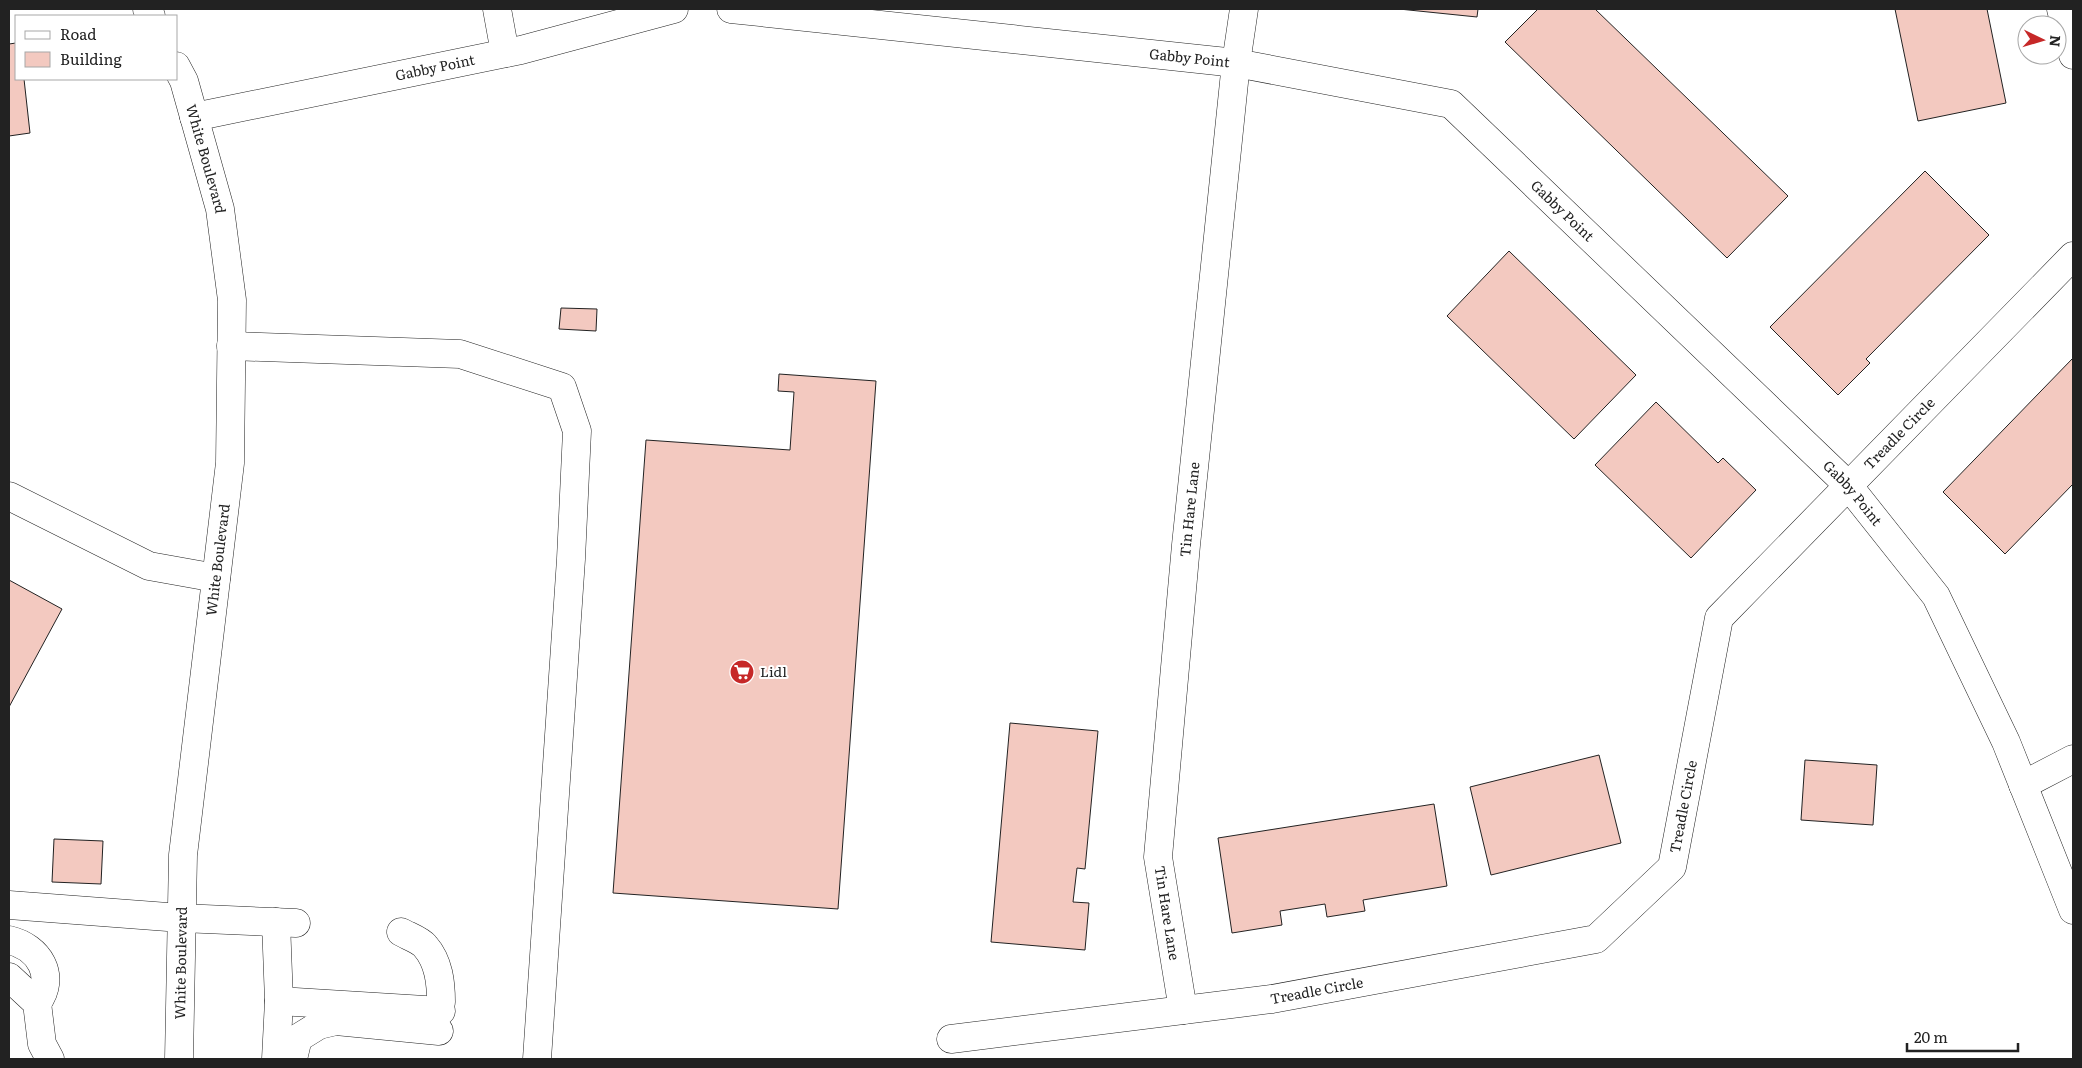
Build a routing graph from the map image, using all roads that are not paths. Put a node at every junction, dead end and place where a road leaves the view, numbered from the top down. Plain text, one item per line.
1 (496, 9) edge
2 (674, 9) edge
3 (731, 9) edge
4 (1244, 9) edge
5 (2061, 9) edge
6 (505, 53) junction
7 (2073, 55) edge
8 (1236, 63) junction
9 (178, 70) edge
10 (194, 117) junction
11 (2073, 256) edge
12 (232, 346) junction
13 (1847, 484) junction
14 (9, 496) edge
15 (216, 578) junction
16 (2073, 759) edge
17 (2023, 785) junction
18 (9, 905) edge
19 (2073, 910) edge
20 (182, 918) junction
21 (401, 932) dead end
22 (9, 940) edge
23 (9, 977) edge
24 (279, 1001) junction
25 (37, 1003) junction
26 (1183, 1010) junction
27 (441, 1015) junction
28 (951, 1039) dead end
29 (50, 1059) edge
30 (179, 1059) edge
31 (276, 1059) edge
32 (293, 1059) edge
33 (537, 1059) edge

1 - 6 street
2 - 6 street, Gabby Point
3 - 8 street, Gabby Point
4 - 8 street, Tin Hare Lane
5 - 7 street
6 - 10 street, Gabby Point
8 - 13 street, Gabby Point
8 - 26 street, Tin Hare Lane
9 - 10 street, White Boulevard
10 - 12 street, White Boulevard
11 - 13 street, Treadle Circle
12 - 15 street, White Boulevard
12 - 33 street
13 - 17 street, Gabby Point
13 - 26 street, Treadle Circle
14 - 15 street
15 - 20 street, White Boulevard
16 - 17 street
17 - 19 street, Gabby Point
18 - 20 street
20 - 24 street
20 - 30 street, White Boulevard
21 - 27 street
22 - 25 street
23 - 25 street
24 - 27 street
24 - 31 street
25 - 29 street
26 - 28 street, Treadle Circle
27 - 32 street

